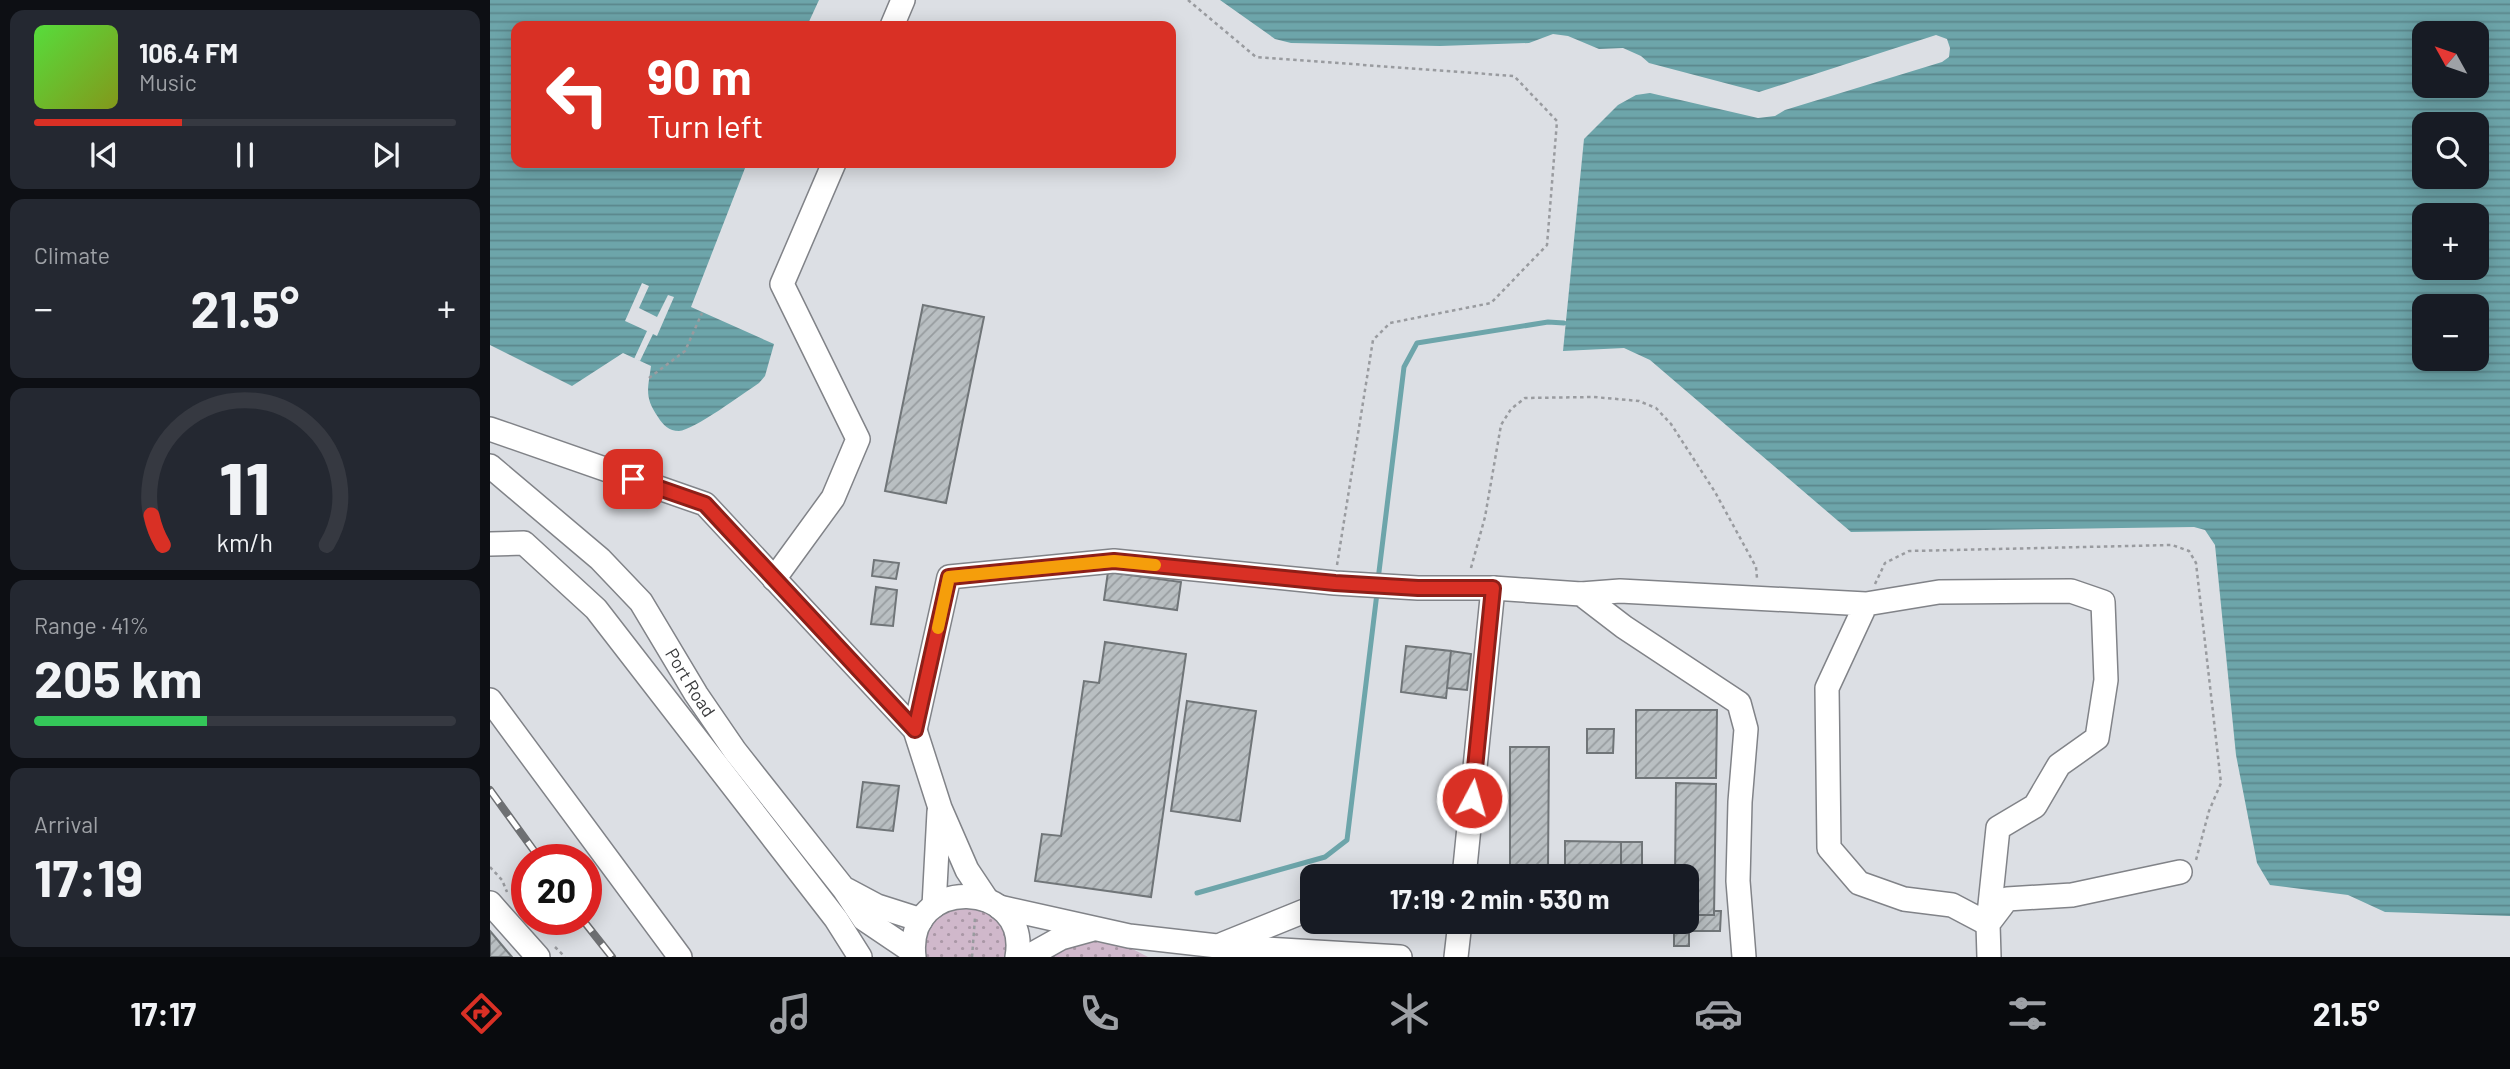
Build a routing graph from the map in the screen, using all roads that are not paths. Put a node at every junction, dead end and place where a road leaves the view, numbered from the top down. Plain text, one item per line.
1 (903, 0) edge
2 (894, 21) edge
3 (832, 168) edge
4 (490, 429) edge
5 (490, 466) edge
6 (490, 472) edge
7 (522, 492) junction
8 (490, 544) edge
9 (774, 579) junction
10 (1493, 588) junction
11 (1581, 594) junction
12 (1866, 604) junction
13 (490, 700) edge
14 (915, 730) junction
15 (940, 808) junction
16 (1465, 864) edge
17 (2180, 873) dead end
18 (844, 889) junction
19 (490, 903) edge
20 (988, 905) junction
21 (927, 913) junction
22 (1300, 913) edge
23 (1988, 924) junction
24 (1093, 930) junction
25 (1459, 934) edge
26 (1129, 936) junction
27 (1217, 946) junction
28 (914, 955) edge
29 (538, 957) edge
30 (681, 957) edge
31 (860, 957) edge
32 (1017, 957) edge
33 (1027, 957) edge
34 (1157, 957) edge
35 (1400, 957) edge
36 (1457, 957) edge
37 (1744, 957) edge
38 (1989, 957) edge

1 - 2 street
3 - 9 street
4 - 9 street
5 - 7 street, Port Road
6 - 7 street, Port Road
7 - 18 street, Port Road
8 - 31 street
9 - 14 street
10 - 11 street
10 - 14 street
10 - 16 street
11 - 12 street
11 - 37 street
12 - 23 street
12 - 23 street
13 - 30 street
14 - 15 street
15 - 20 street
15 - 21 street
17 - 23 street
18 - 21 street, Port Road
18 - 28 street, Port Road
19 - 29 street
20 - 21 street
20 - 24 street
20 - 32 street
21 - 28 street
22 - 27 street
23 - 38 street
24 - 26 street
24 - 33 street
25 - 36 street
26 - 27 street
26 - 34 street
27 - 35 street

